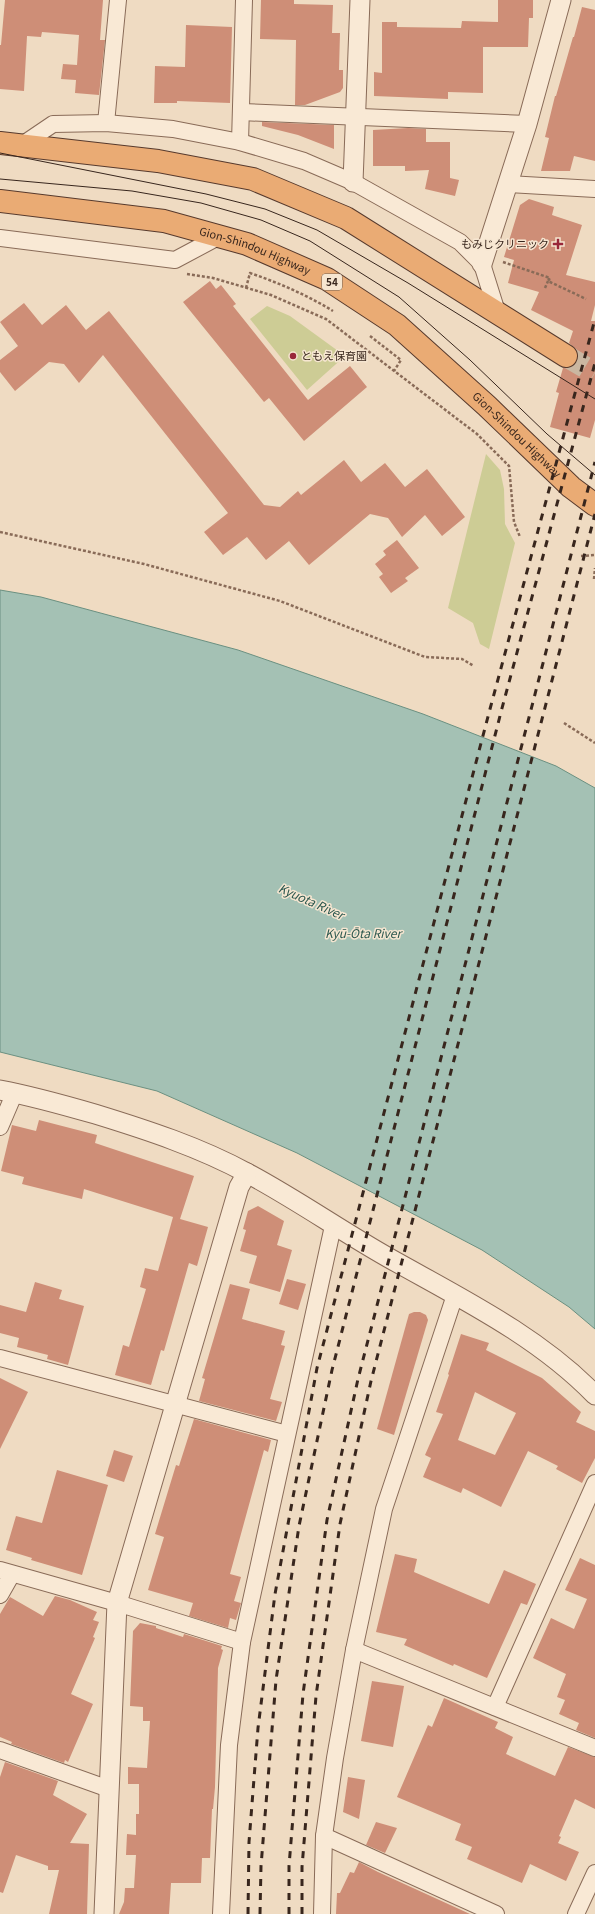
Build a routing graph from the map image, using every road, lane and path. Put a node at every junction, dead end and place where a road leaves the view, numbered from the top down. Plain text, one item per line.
1 (118, 0) edge
2 (244, 0) edge
3 (360, 0) edge
4 (561, 0) edge
5 (241, 112) junction
6 (355, 117) junction
7 (106, 123) junction
8 (527, 124) junction
9 (240, 142) junction
10 (0, 143) edge
11 (22, 145) junction
12 (353, 182) junction
13 (508, 184) junction
14 (595, 189) edge
15 (0, 201) edge
16 (220, 236) junction
17 (0, 238) edge
18 (489, 262) junction
19 (178, 266) junction
20 (548, 281) junction
21 (246, 288) junction
22 (545, 288) dead end
23 (586, 299) dead end
24 (333, 311) dead end
25 (497, 312) junction
26 (370, 336) dead end
27 (566, 356) tunnel mouth
28 (394, 371) junction
29 (595, 505) edge
30 (0, 532) edge
31 (520, 536) dead end
32 (595, 555) edge
33 (581, 556) dead end
34 (595, 568) edge
35 (594, 579) edge
36 (474, 666) dead end
37 (564, 723) dead end
38 (595, 743) edge
39 (7, 1091) edge
40 (0, 1127) edge
41 (247, 1173) junction
42 (333, 1226) junction
43 (455, 1295) junction
44 (0, 1358) edge
45 (595, 1395) edge
46 (174, 1403) junction
47 (287, 1434) junction
48 (595, 1483) edge
49 (6, 1572) edge
50 (0, 1595) edge
51 (117, 1603) junction
52 (242, 1642) junction
53 (354, 1650) junction
54 (495, 1707) junction
55 (595, 1748) edge
56 (0, 1750) edge
57 (108, 1789) junction
58 (324, 1836) junction
59 (595, 1873) edge
60 (104, 1914) edge
61 (221, 1914) edge
62 (322, 1914) edge
63 (496, 1914) edge
64 (576, 1914) edge

1 - 7 street
2 - 5 street
3 - 6 street
4 - 8 street
5 - 6 street
5 - 9 street
6 - 8 street
6 - 12 street
7 - 9 street
7 - 11 street
8 - 13 street
9 - 12 street
10 - 11 highway
11 - 25 highway
12 - 18 street
13 - 14 street
13 - 18 street
15 - 16 highway, Gion-Shindou Highway / 54
16 - 19 street
16 - 29 highway, Gion-Shindou Highway / 54
17 - 19 street
18 - 20 path
18 - 25 street
19 - 21 path
20 - 22 path
20 - 23 path
21 - 24 path
21 - 28 path
25 - 27 highway
26 - 28 path
28 - 31 path
30 - 36 path
32 - 33 path
34 - 35 path
37 - 38 path
39 - 40 street
39 - 41 street
41 - 42 street
41 - 46 street
42 - 43 street
42 - 47 street
43 - 45 street
43 - 53 street
44 - 46 street
46 - 47 street
46 - 51 street
47 - 52 street
48 - 54 street
49 - 50 street
49 - 51 street
51 - 52 street
51 - 57 street
52 - 61 street
53 - 54 street
53 - 58 street
54 - 55 street
56 - 57 street
57 - 60 street
58 - 62 street
58 - 63 street
59 - 64 street

